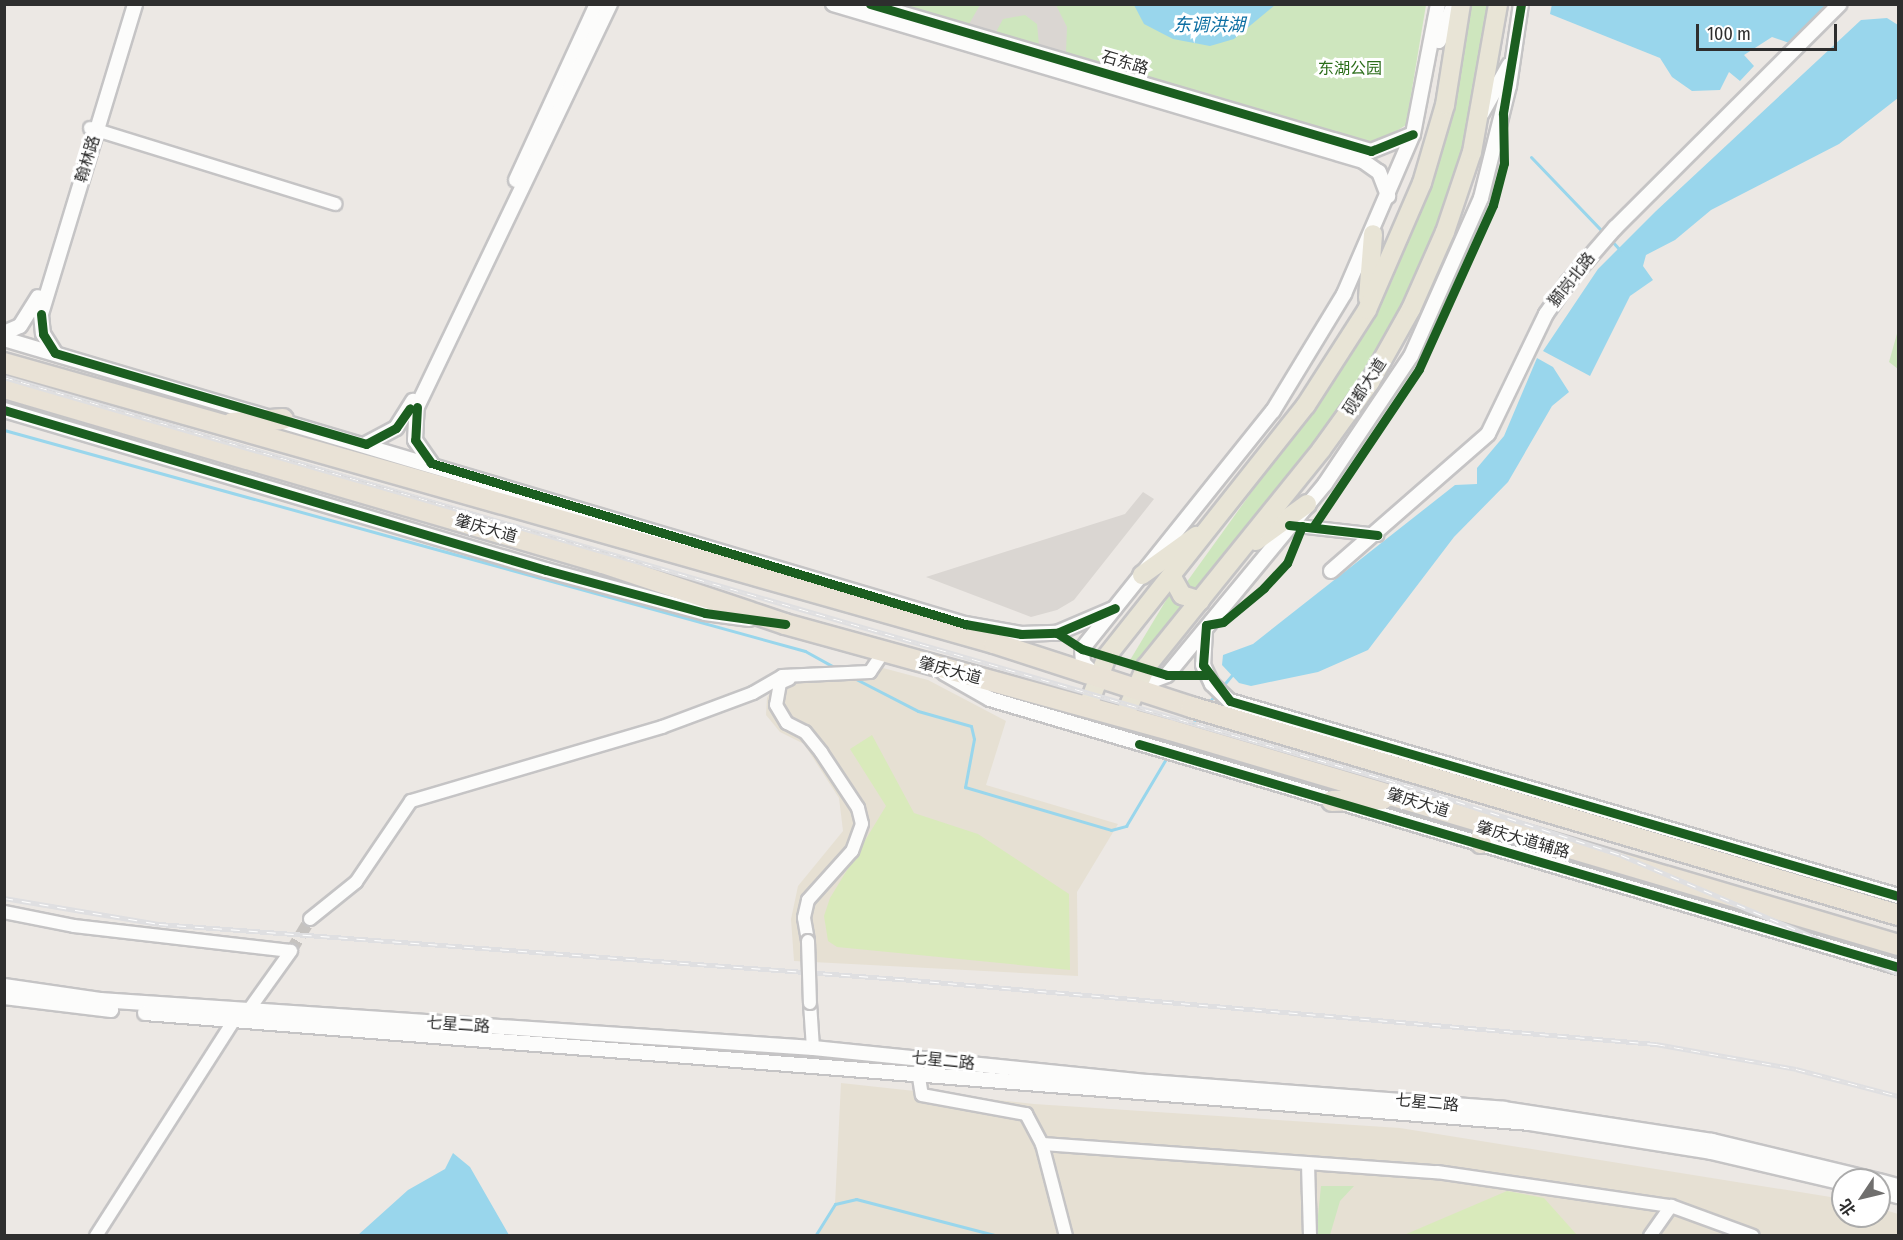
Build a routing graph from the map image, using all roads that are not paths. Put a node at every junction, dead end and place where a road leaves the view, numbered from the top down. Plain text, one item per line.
1 (127, 4) edge
2 (135, 4) edge
3 (597, 4) edge
4 (610, 4) edge
5 (833, 4) edge
6 (870, 4) edge
7 (1438, 4) edge
8 (1454, 4) edge
9 (1461, 4) edge
10 (1498, 4) edge
11 (1521, 4) edge
12 (1840, 4) edge
13 (1515, 55) junction
14 (1432, 58) junction
15 (1482, 112) junction
16 (93, 129) junction
17 (1413, 134) junction
18 (1367, 156) junction
19 (1388, 196) junction
20 (335, 204) dead end
21 (1373, 234) junction
22 (38, 310) junction
23 (1367, 310) junction
24 (4, 333) edge
25 (4, 339) edge
26 (55, 354) junction
27 (4, 363) edge
28 (4, 388) edge
29 (4, 410) edge
30 (283, 419) junction
31 (218, 424) junction
32 (366, 444) junction
33 (430, 463) junction
34 (1307, 504) junction
35 (1214, 522) junction
36 (1289, 525) junction
37 (1377, 535) junction
38 (1236, 557) junction
39 (1331, 571) dead end
40 (1142, 575) junction
41 (1172, 577) junction
42 (1200, 601) junction
43 (1115, 608) junction
44 (785, 624) junction
45 (926, 624) junction
46 (965, 624) junction
47 (1206, 625) junction
48 (994, 643) junction
49 (883, 652) junction
50 (933, 667) junction
51 (807, 671) junction
52 (1095, 676) junction
53 (1133, 688) junction
54 (1088, 706) junction
55 (1225, 708) junction
56 (1124, 717) junction
57 (1304, 724) junction
58 (1255, 726) junction
59 (1400, 798) junction
60 (1332, 801) junction
61 (1484, 823) junction
62 (1481, 843) junction
63 (1899, 896) edge
64 (4, 912) edge
65 (1899, 915) edge
66 (310, 919) tunnel mouth
67 (1899, 945) edge
68 (1899, 967) edge
69 (4, 986) edge
70 (4, 997) edge
71 (248, 1011) junction
72 (234, 1020) junction
73 (813, 1048) junction
74 (918, 1071) junction
75 (1149, 1088) junction
76 (1042, 1144) junction
77 (1308, 1164) junction
78 (1831, 1169) edge
79 (1831, 1180) edge
80 (1671, 1206) junction
81 (96, 1236) edge
82 (1066, 1236) edge
83 (1310, 1236) edge
84 (1650, 1236) edge
85 (1753, 1236) edge

1 - 16 street, 翰林路
2 - 16 street, 翰林路
3 - 32 street
4 - 33 street
5 - 18 street, 石东路
6 - 18 street, 石东路
7 - 14 street
8 - 14 street
9 - 23 main road
10 - 15 main road, 砚都大道
11 - 13 street
12 - 37 street, 獅岗北路
13 - 15 street
13 - 34 street
14 - 17 street
15 - 38 main road, 砚都大道
16 - 20 street
16 - 22 street, 翰林路
17 - 18 street
17 - 19 street
18 - 19 street
19 - 21 street
21 - 23 main road
21 - 40 street
22 - 24 street
22 - 26 street
23 - 35 main road
25 - 26 street
26 - 30 street
27 - 31 highway, 肇庆大道
28 - 44 highway, 肇庆大道
29 - 44 street
30 - 31 highway
30 - 32 street
31 - 45 highway, 肇庆大道
32 - 33 street
33 - 46 street
34 - 36 street
34 - 38 main road
35 - 40 main road
35 - 41 main road
36 - 37 street
36 - 47 street
37 - 39 street, 獅岗北路
38 - 42 main road, 砚都大道
40 - 43 street
41 - 42 main road
41 - 52 main road
42 - 53 main road, 砚都大道
43 - 46 street
43 - 52 street
44 - 49 highway, 肇庆大道
45 - 46 street
45 - 48 highway, 肇庆大道
46 - 48 street
47 - 53 street
47 - 55 street
48 - 52 highway, 肇庆大道
49 - 50 highway, 肇庆大道
49 - 51 street
50 - 54 highway, 肇庆大道
50 - 60 street, 肇庆大道辅路
51 - 66 street
51 - 73 street, bridge
52 - 53 highway, 肇庆大道
52 - 54 main road
53 - 55 highway, 肇庆大道
53 - 56 main road, 砚都大道
54 - 56 highway, 肇庆大道
55 - 57 street
55 - 58 highway, 肇庆大道
56 - 59 highway, 肇庆大道
57 - 58 street
57 - 63 street
58 - 65 highway, 肇庆大道
59 - 60 highway
59 - 61 highway, 肇庆大道
60 - 62 street, 肇庆大道辅路
61 - 62 highway
61 - 67 highway, 肇庆大道
62 - 68 street, 肇庆大道辅路
64 - 71 street
69 - 71 street, 七星二路
70 - 72 street, 七星二路
71 - 73 street, 七星二路
72 - 74 street, 七星二路
72 - 81 street
73 - 75 street, 七星二路
74 - 75 street, 七星二路
74 - 76 street
75 - 78 street, 七星二路
75 - 79 street, 七星二路
76 - 77 street
76 - 82 street
77 - 80 street
77 - 83 street
80 - 84 street
80 - 85 street

